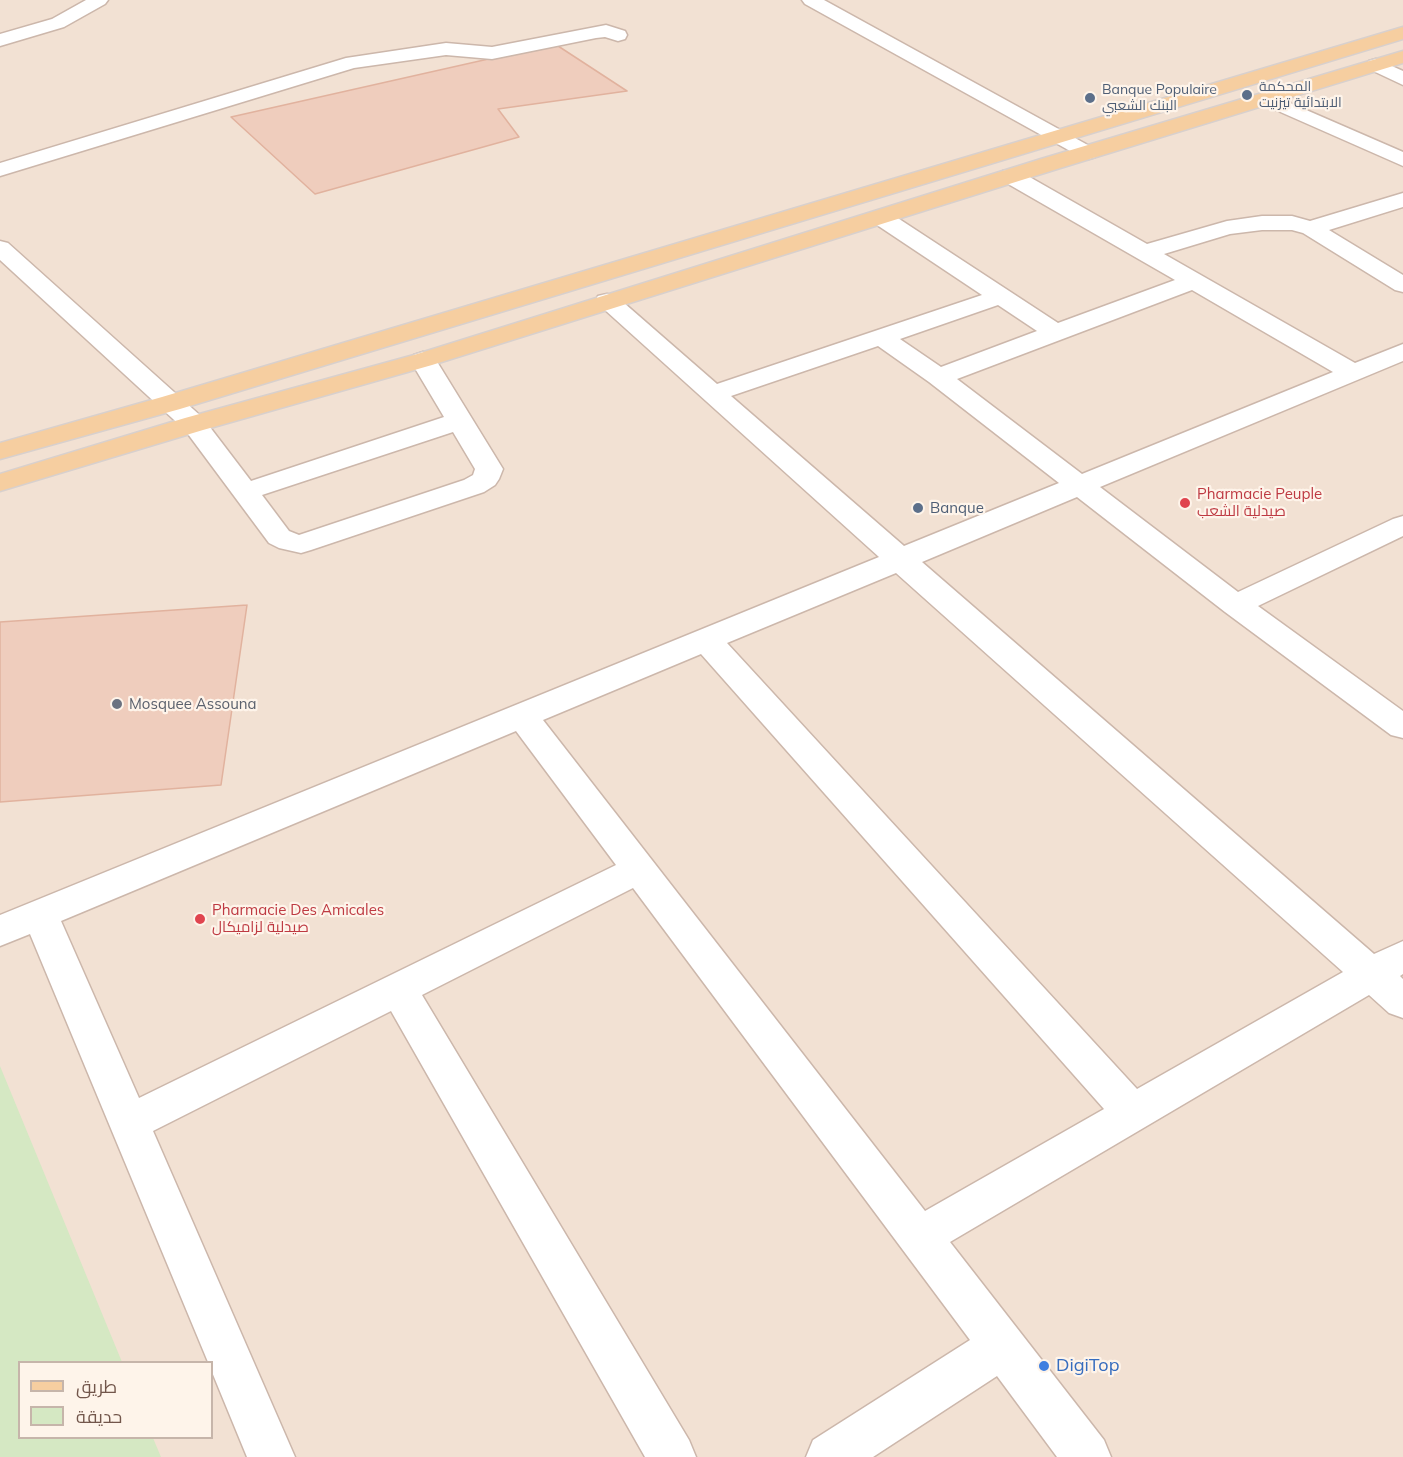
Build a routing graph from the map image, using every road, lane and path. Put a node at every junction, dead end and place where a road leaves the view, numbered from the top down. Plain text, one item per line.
1 (99, 0) edge
2 (811, 0) edge
3 (1403, 33) edge
4 (618, 35) dead end
5 (0, 40) edge
6 (1403, 57) edge
7 (1376, 65) junction
8 (1403, 79) edge
9 (1267, 99) junction
10 (1056, 136) junction
11 (1088, 153) junction
12 (1403, 159) edge
13 (0, 170) edge
14 (1011, 176) junction
15 (1403, 200) edge
16 (882, 218) junction
17 (1311, 228) junction
18 (0, 248) edge
19 (1146, 252) junction
20 (663, 255) junction
21 (691, 275) junction
22 (1193, 281) junction
23 (1403, 285) edge
24 (1002, 296) junction
25 (519, 298) junction
26 (607, 301) junction
27 (546, 320) junction
28 (1056, 333) junction
29 (881, 337) junction
30 (1403, 352) edge
31 (423, 360) junction
32 (1353, 373) junction
33 (938, 377) junction
34 (713, 394) junction
35 (171, 403) junction
36 (460, 421) junction
37 (194, 424) junction
38 (0, 451) edge
39 (0, 483) edge
40 (1079, 486) junction
41 (245, 492) junction
42 (1403, 525) edge
43 (901, 560) junction
44 (1236, 605) junction
45 (706, 640) junction
46 (522, 716) junction
47 (1401, 724) edge
48 (638, 870) junction
49 (40, 915) junction
50 (0, 931) edge
51 (1387, 965) edge
52 (398, 989) junction
53 (1403, 1002) edge
54 (1133, 1113) junction
55 (128, 1123) junction
56 (919, 1237) junction
57 (1002, 1346) junction
58 (271, 1457) edge
59 (672, 1457) edge
60 (830, 1457) edge
61 (1087, 1457) edge

1 - 5 street
2 - 10 street
3 - 10 main road
4 - 13 street
6 - 7 main road
7 - 8 street
7 - 9 main road
9 - 11 main road
9 - 12 street
10 - 11 street
10 - 20 main road
11 - 14 main road
14 - 16 main road
14 - 19 street
15 - 17 street
16 - 21 main road
16 - 24 street
17 - 19 street
17 - 23 street
18 - 35 street
19 - 22 street
20 - 21 main road
20 - 25 main road
21 - 26 main road
22 - 28 street
22 - 32 street
24 - 28 street
24 - 29 street
25 - 27 main road
25 - 35 main road
26 - 27 main road
26 - 34 street
27 - 31 main road
28 - 33 street
29 - 33 street
29 - 34 street
30 - 32 street
31 - 36 street
31 - 37 main road
32 - 40 street
33 - 40 street
34 - 43 street
35 - 37 street
35 - 38 main road
36 - 41 street
36 - 41 street
37 - 39 main road
37 - 41 street
40 - 43 street
40 - 44 street
42 - 44 street
43 - 45 street
43 - 51 street
44 - 47 street
45 - 46 street
45 - 54 street
46 - 48 street
46 - 49 street
48 - 52 street
48 - 56 street
49 - 50 street
49 - 55 street
51 - 53 street
51 - 54 street
52 - 55 street
52 - 59 street
54 - 56 street
55 - 58 street
56 - 57 street
57 - 60 street
57 - 61 street

